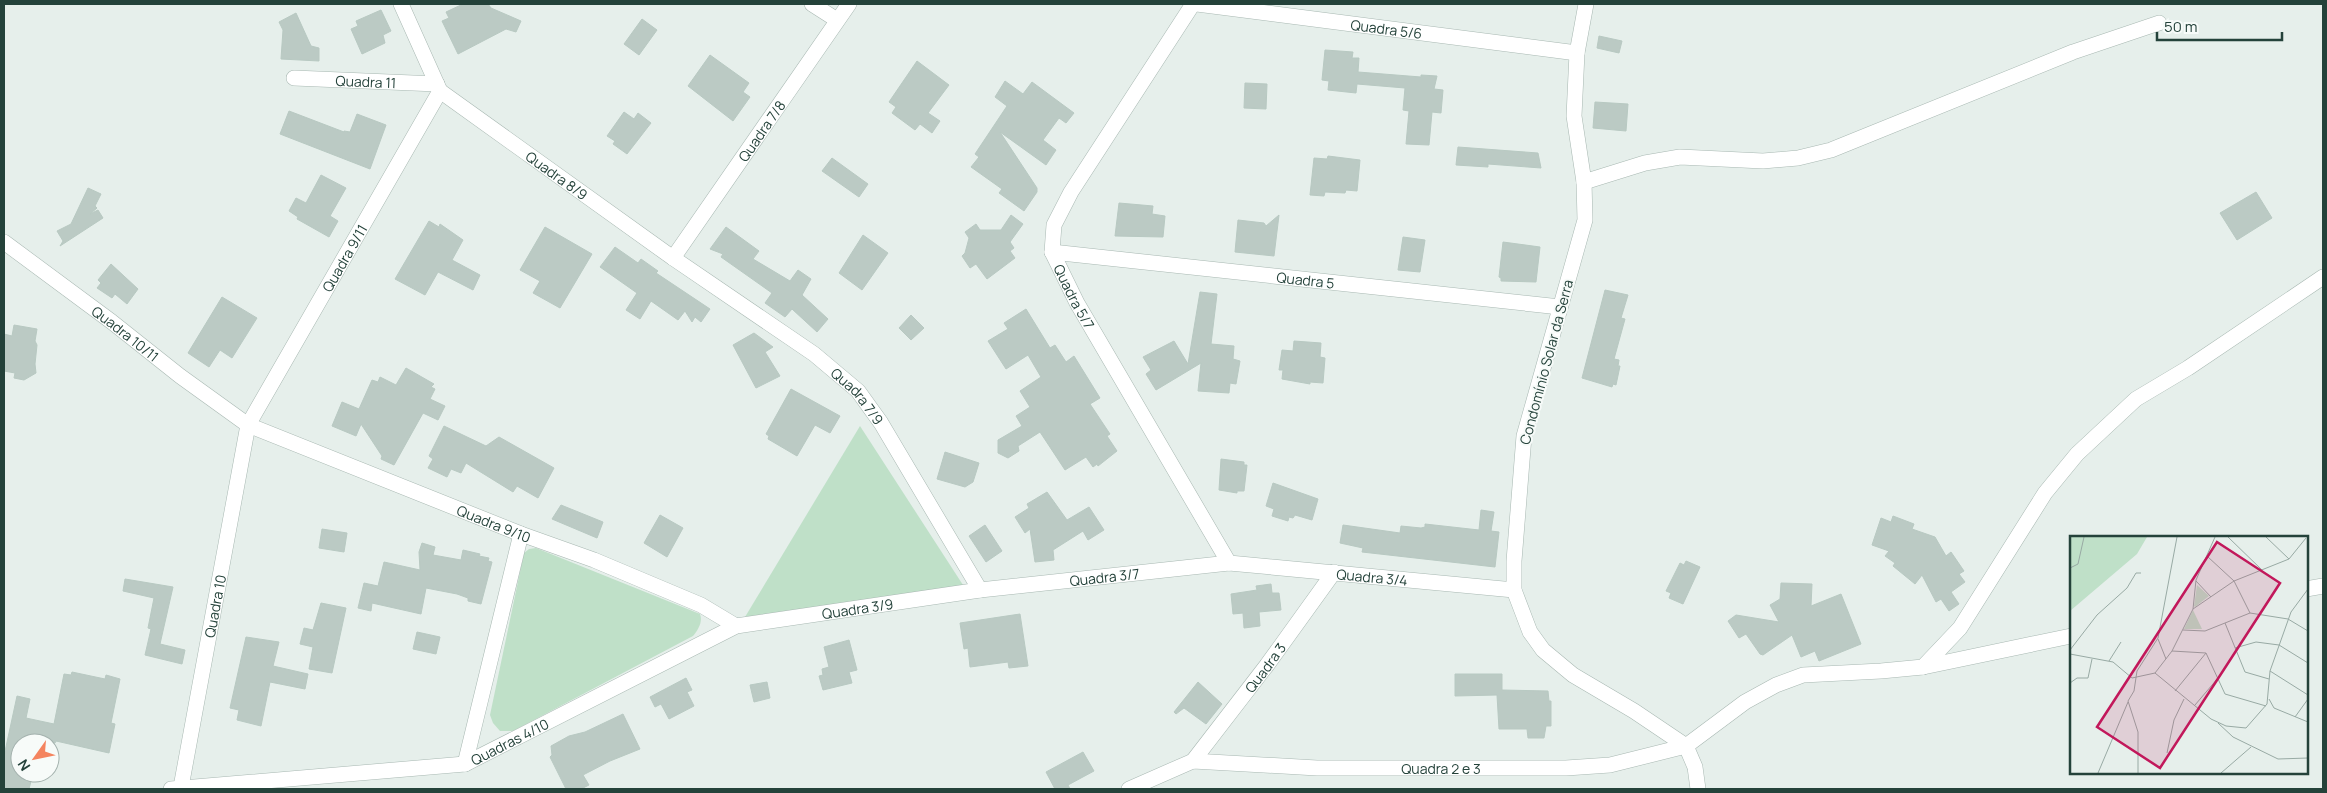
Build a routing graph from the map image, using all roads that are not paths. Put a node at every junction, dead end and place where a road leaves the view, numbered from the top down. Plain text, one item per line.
1 (401, 4) edge
2 (812, 4) edge
3 (849, 4) edge
4 (1193, 4) edge
5 (1196, 4) edge
6 (1586, 4) edge
7 (837, 20) junction
8 (2159, 23) dead end
9 (1577, 53) junction
10 (294, 78) dead end
11 (439, 88) junction
12 (1584, 182) junction
13 (4, 242) edge
14 (1052, 252) junction
15 (673, 258) junction
16 (2323, 277) edge
17 (1560, 306) junction
18 (248, 425) junction
19 (521, 534) junction
20 (1229, 563) junction
21 (1334, 572) junction
22 (2323, 586) edge
23 (2307, 589) edge
24 (980, 590) junction
25 (1514, 590) junction
26 (736, 626) junction
27 (2070, 636) edge
28 (1923, 667) junction
29 (1686, 746) junction
30 (1193, 761) junction
31 (465, 764) junction
32 (176, 788) edge
33 (1129, 789) edge
34 (1698, 789) edge

1 - 11 street
2 - 7 street
3 - 7 street, Quadra 7/8
4 - 14 street, Quadra 5/7
5 - 9 street, Quadra 5/6
6 - 9 street, Condomínio Solar da Serra
7 - 15 street, Quadra 7/8
8 - 12 street
9 - 12 street, Condomínio Solar da Serra
10 - 11 street, Quadra 11
11 - 15 street, Quadra 8/9
11 - 18 street, Quadra 9/11
12 - 17 street, Condomínio Solar da Serra
13 - 18 street, Quadra 10/11
14 - 17 street, Quadra 5
14 - 20 street, Quadra 5/7
15 - 24 street, Quadra 7/9
16 - 28 street
17 - 25 street, Condomínio Solar da Serra
18 - 19 street, Quadra 9/10
18 - 32 street, Quadra 10
19 - 26 street, Quadra 9/10
19 - 31 street
20 - 21 street, Quadra 3/4
20 - 24 street, Quadra 3/7
21 - 25 street, Quadra 3/4
21 - 30 street, Quadra 3
22 - 23 street
24 - 26 street, Quadra 3/9
25 - 29 street, Condomínio Solar da Serra
26 - 31 street, Quadras 4/10
27 - 28 street
28 - 29 street
29 - 30 street, Quadra 2 e 3
29 - 34 street
30 - 33 street
31 - 32 street, Quadras 4/10

